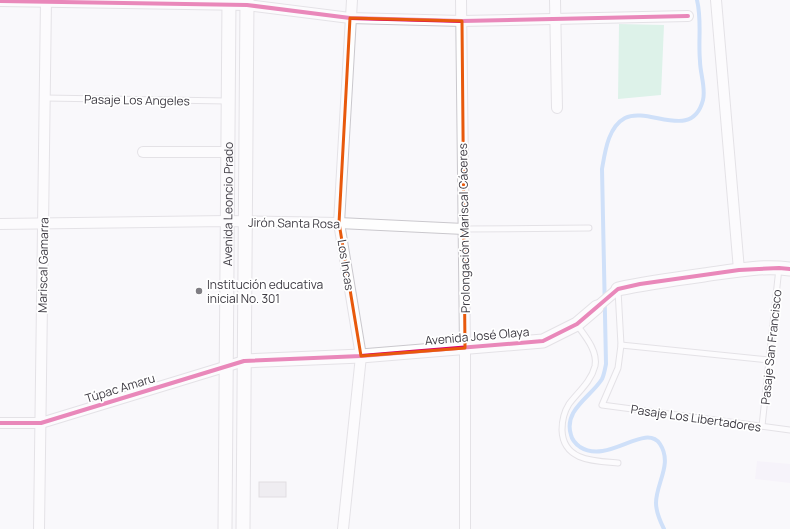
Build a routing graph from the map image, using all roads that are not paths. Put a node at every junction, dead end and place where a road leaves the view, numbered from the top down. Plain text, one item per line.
1 (46, 0) edge
2 (352, 0) edge
3 (461, 0) edge
4 (555, 0) edge
5 (716, 0) edge
6 (0, 1) edge
7 (229, 2) edge
8 (247, 2) edge
9 (688, 16) dead end
10 (350, 18) junction
11 (556, 19) junction
12 (462, 21) junction
13 (45, 98) junction
14 (228, 102) junction
15 (557, 108) dead end
16 (143, 152) dead end
17 (229, 152) junction
18 (227, 222) junction
19 (245, 222) junction
20 (339, 223) junction
21 (0, 224) edge
22 (44, 224) junction
23 (589, 228) dead end
24 (464, 229) junction
25 (785, 268) edge
26 (739, 270) junction
27 (615, 291) junction
28 (597, 307) joint
29 (577, 324) junction
30 (621, 345) junction
31 (465, 348) junction
32 (361, 356) junction
33 (769, 360) junction
34 (244, 361) junction
35 (226, 366) junction
36 (0, 423) edge
37 (41, 423) junction
38 (762, 426) junction
39 (790, 430) edge
40 (618, 463) dead end
41 (39, 529) edge
42 (225, 529) edge
43 (243, 529) edge
44 (343, 529) edge
45 (465, 529) edge

1 - 6 street
1 - 7 street
1 - 13 street, Mariscal Gamarra
2 - 10 street, Los Incas
3 - 12 street, Prolongación Mariscal Cáceres
4 - 11 street
5 - 26 street
7 - 8 street
7 - 14 street, Avenida Leoncio Prado
8 - 10 street
8 - 19 street, Avenida Leoncio Prado
9 - 11 street
10 - 12 street
10 - 20 street, Los Incas
11 - 12 street
11 - 15 street
12 - 24 street, Prolongación Mariscal Cáceres
13 - 14 lane, Pasaje Los Angeles
13 - 22 street, Mariscal Gamarra
14 - 17 street, Avenida Leoncio Prado
16 - 17 street
17 - 18 street, Avenida Leoncio Prado
18 - 19 street, Jirón Santa Rosa
18 - 22 street, Jirón Santa Rosa
18 - 35 street, Avenida Leoncio Prado
19 - 20 street, Jirón Santa Rosa
19 - 34 street, Avenida Leoncio Prado
20 - 24 street, Jirón Santa Rosa
20 - 32 street, Los Incas
21 - 22 street, Jirón Santa Rosa
22 - 37 street, Mariscal Gamarra
23 - 24 lane, Jirón Santa Rosa
24 - 31 street, Prolongación Mariscal Cáceres
25 - 26 street, Avenida José Olaya
25 - 33 lane, Pasaje San Francisco
26 - 27 street, Avenida José Olaya
27 - 28 street, Avenida José Olaya
27 - 30 lane
28 - 29 street, Avenida José Olaya
29 - 31 street, Avenida José Olaya
29 - 40 lane
30 - 33 lane
30 - 38 lane, Pasaje Los Libertadores
31 - 32 street, Avenida José Olaya
31 - 45 street, Prolongación Mariscal Cáceres
32 - 34 street, Avenida José Olaya
32 - 44 street, Los Incas
33 - 38 lane, Pasaje San Francisco
34 - 35 street, Túpac Amaru
34 - 43 street, Avenida Leoncio Prado
35 - 37 street, Túpac Amaru
35 - 42 street, Avenida Leoncio Prado
36 - 37 street, Túpac Amaru
37 - 41 street, Mariscal Gamarra
38 - 39 lane, Pasaje Los Libertadores

